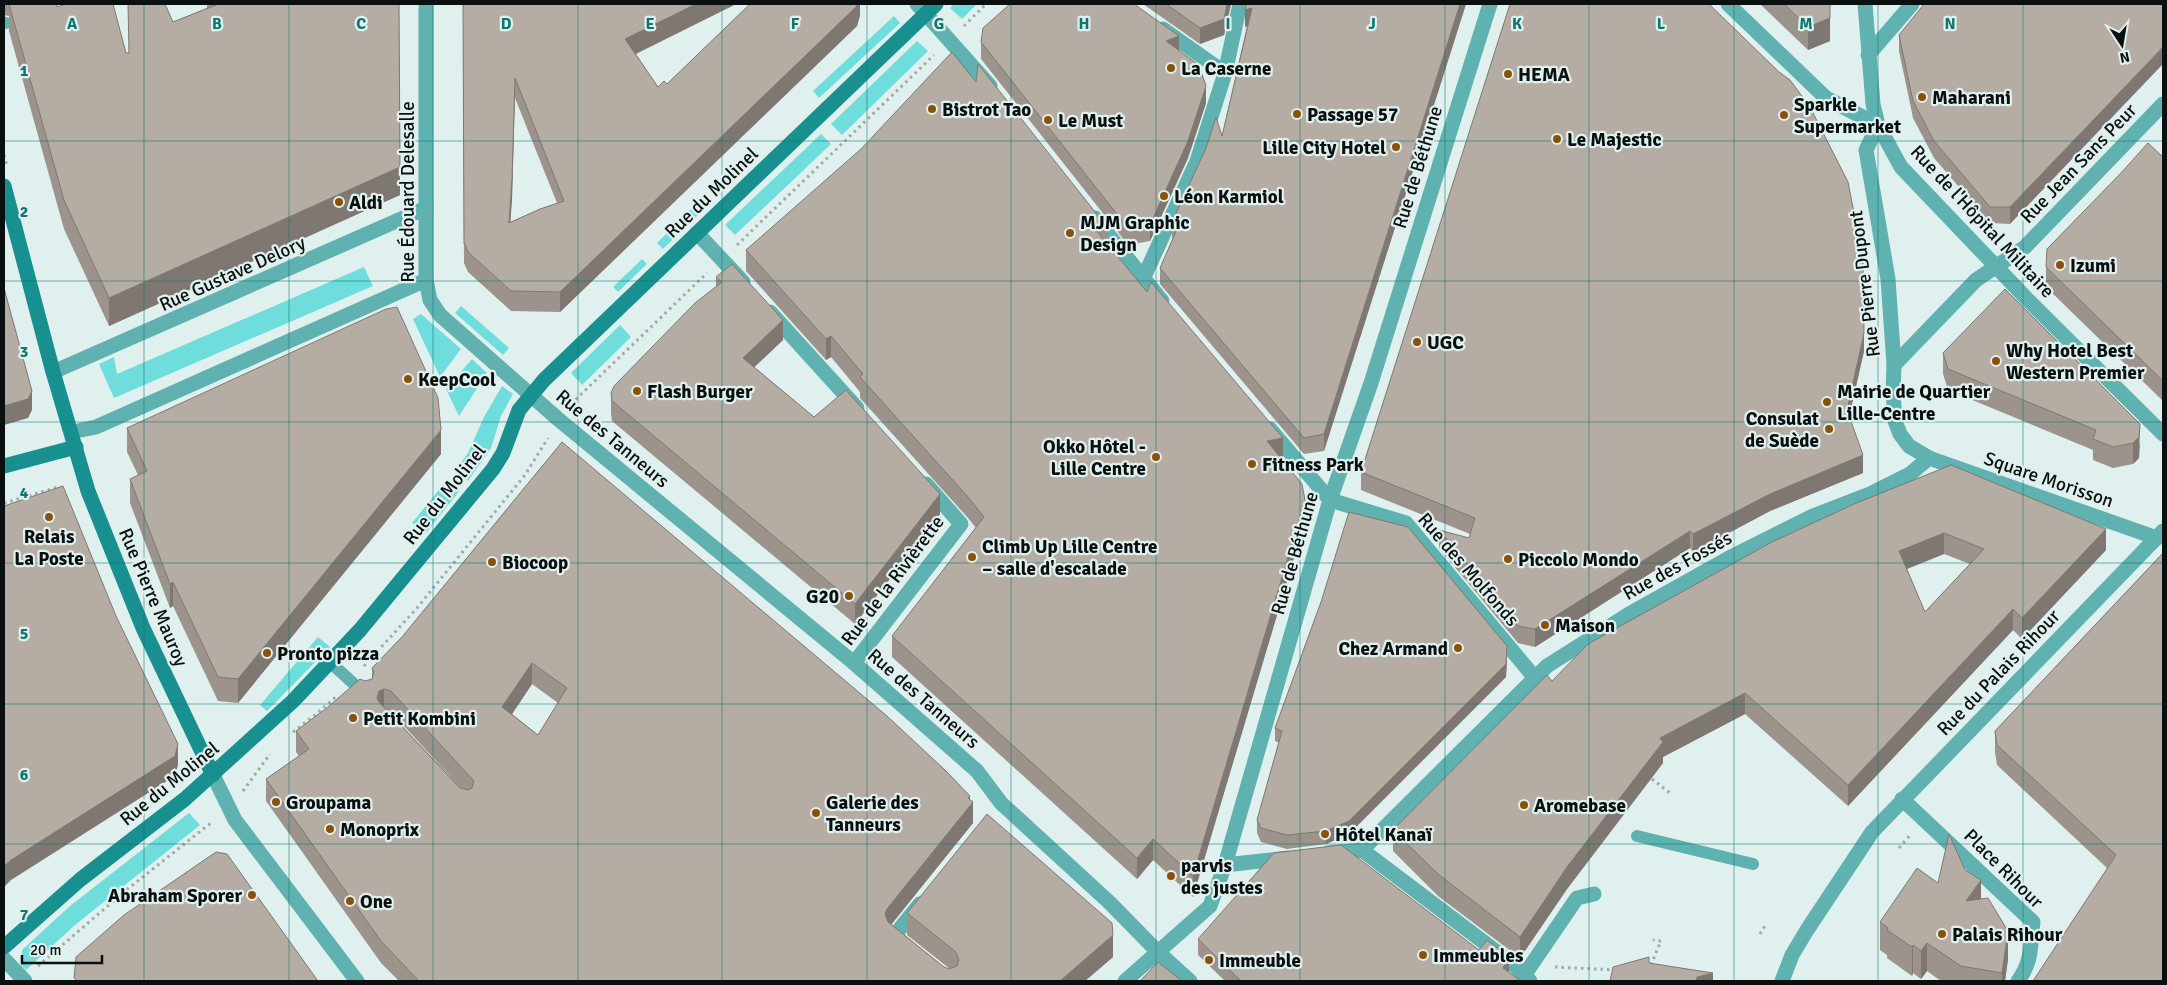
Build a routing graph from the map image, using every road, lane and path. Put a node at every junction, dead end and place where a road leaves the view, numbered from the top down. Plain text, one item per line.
1 (426, 4) edge
2 (986, 4) edge
3 (1240, 4) edge
4 (1490, 4) edge
5 (1728, 4) edge
6 (1865, 4) edge
7 (1912, 4) edge
8 (926, 7) edge
9 (1149, 20) edge
10 (950, 40) junction
11 (1868, 54) junction
12 (1225, 73) junction
13 (1000, 98) edge
14 (2163, 104) edge
15 (1878, 125) junction
16 (4, 186) edge
17 (1083, 204) edge
18 (426, 208) junction
19 (697, 233) junction
20 (721, 259) junction
21 (1996, 266) junction
22 (1143, 279) junction
23 (426, 280) junction
24 (1169, 310) edge
25 (1894, 365) junction
26 (53, 372) junction
27 (530, 395) junction
28 (1259, 416) edge
29 (558, 420) junction
30 (868, 421) edge
31 (81, 430) dead end
32 (2163, 434) edge
33 (76, 447) junction
34 (1928, 458) junction
35 (4, 466) edge
36 (915, 472) edge
37 (58, 487) edge
38 (1330, 500) junction
39 (4, 503) edge
40 (2160, 534) edge
41 (331, 663) junction
42 (854, 663) junction
43 (1535, 678) junction
44 (366, 695) edge
45 (213, 775) junction
46 (1652, 779) edge
47 (1670, 793) dead end
48 (1902, 799) junction
49 (1000, 803) junction
50 (989, 818) edge
51 (1637, 836) dead end
52 (1362, 850) junction
53 (1753, 864) dead end
54 (1225, 865) junction
55 (929, 892) edge
56 (1594, 894) dead end
57 (1766, 924) dead end
58 (1760, 934) dead end
59 (1653, 940) dead end
60 (4, 947) edge
61 (1158, 952) junction
62 (915, 953) edge
63 (4, 960) edge
64 (1554, 967) dead end
65 (1620, 970) edge
66 (1648, 972) edge
67 (1527, 978) edge
68 (25, 981) edge
69 (357, 981) edge
70 (1125, 981) edge
71 (1190, 981) edge
72 (1782, 981) edge
73 (2018, 981) edge

1 - 18 street, Rue Édouard Delesalle
2 - 10 path
3 - 12 street
4 - 38 street, Rue de Béthune
5 - 15 street
6 - 11 street, Rue de l'Hôpital Militaire
7 - 11 street
8 - 10 street
8 - 19 street, Rue du Molinel
9 - 12 street
10 - 13 street
10 - 20 path
11 - 15 street, Rue de l'Hôpital Militaire
12 - 22 street
14 - 21 street, Rue Jean Sans Peur
15 - 21 street, Rue de l'Hôpital Militaire
15 - 25 street, Rue Pierre Dupont
16 - 26 street, Rue Pierre Mauroy
17 - 22 street
18 - 23 street, Rue Édouard Delesalle
18 - 26 street, Rue Gustave Delory
19 - 20 street
19 - 27 street, Rue du Molinel
20 - 29 path
20 - 30 street
21 - 25 street
21 - 32 street, Rue de l'Hôpital Militaire
22 - 24 street
23 - 27 street, Rue Édouard Delesalle
23 - 31 street
25 - 34 street, Rue Pierre Dupont
26 - 33 street, Rue Pierre Mauroy
27 - 29 street, Rue des Tanneurs
27 - 41 street, Rue du Molinel
28 - 38 street
29 - 42 street, Rue des Tanneurs
33 - 35 street
33 - 45 street, Rue Pierre Mauroy
34 - 40 street, Square Morisson
34 - 43 street, Rue des Fossés
36 - 42 street, Rue de la Rivièrette
37 - 39 path
38 - 43 street, Rue des Molfonds
38 - 54 street, Rue de Béthune
40 - 48 street, Rue du Palais Rihour
41 - 44 lane
41 - 45 street, Rue du Molinel
42 - 49 street, Rue des Tanneurs
43 - 52 street, Rue des Fossés
45 - 60 street, Rue du Molinel
45 - 69 street, Rue Pierre Mauroy
46 - 47 path
48 - 72 street, Rue du Palais Rihour
48 - 73 street, Place Rihour
49 - 50 street
49 - 61 street, Rue des Tanneurs
51 - 53 lane
52 - 54 street
52 - 67 street
54 - 61 street, Rue de Béthune
55 - 62 street
56 - 67 street
57 - 58 path
59 - 66 path
61 - 70 street, Rue de Béthune
61 - 71 street, Rue des Tanneurs
63 - 68 street
64 - 65 path

